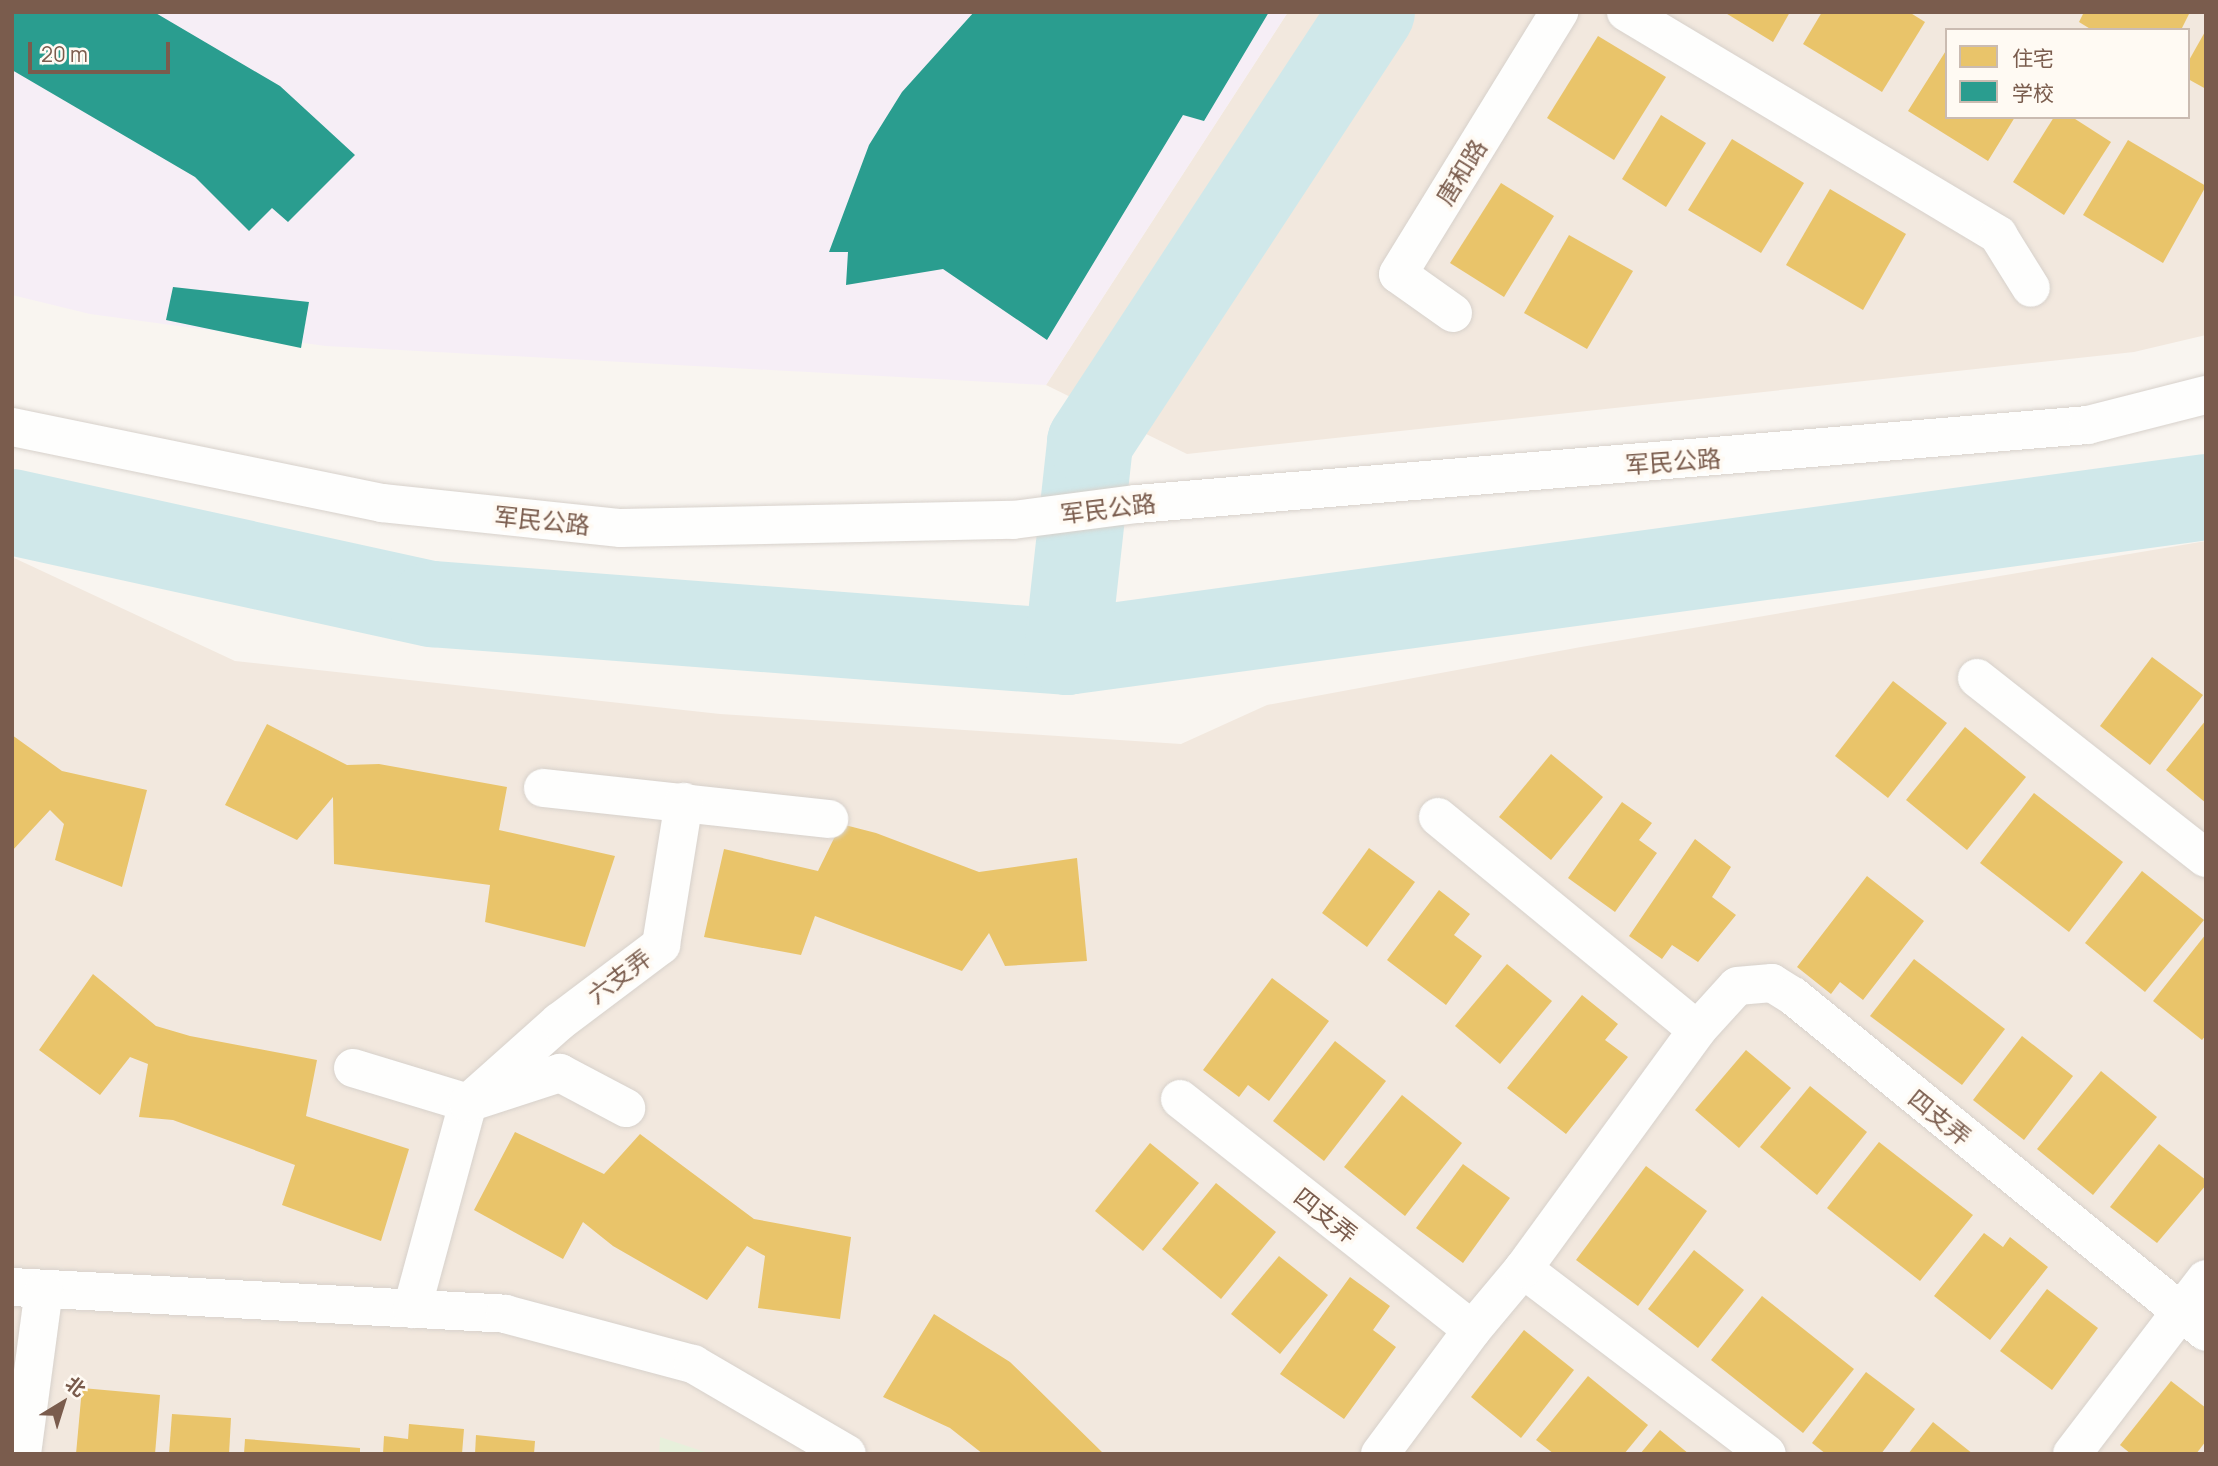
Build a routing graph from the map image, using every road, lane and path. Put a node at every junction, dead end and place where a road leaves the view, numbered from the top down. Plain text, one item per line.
1 (1559, 12) edge
2 (1626, 12) edge
3 (2031, 288) dead end
4 (1453, 313) dead end
5 (2206, 395) edge
6 (12, 428) edge
7 (1977, 678) dead end
8 (543, 788) dead end
9 (684, 802) junction
10 (1438, 817) dead end
11 (829, 819) dead end
12 (2206, 858) edge
13 (1697, 1030) junction
14 (353, 1068) dead end
15 (1180, 1099) dead end
16 (468, 1103) junction
17 (626, 1108) dead end
18 (1523, 1269) junction
19 (2206, 1279) edge
20 (28, 1288) edge
21 (412, 1309) junction
22 (2193, 1322) edge
23 (1472, 1330) junction
24 (22, 1454) edge
25 (847, 1454) edge
26 (1380, 1454) edge
27 (1767, 1454) edge
28 (2072, 1454) edge

1 - 4 street, 唐和路
2 - 3 street
5 - 6 street, 军民公路
7 - 12 street
8 - 9 street
9 - 11 street
9 - 16 street, 六支弄
10 - 13 street
13 - 18 street, 四支弄
13 - 22 street, 四支弄
14 - 16 street
15 - 23 street, 四支弄
16 - 17 street
16 - 21 street
18 - 23 street, 四支弄
18 - 27 street
19 - 22 street
20 - 21 street
20 - 24 street
21 - 25 street
22 - 28 street
23 - 26 street, 四支弄

